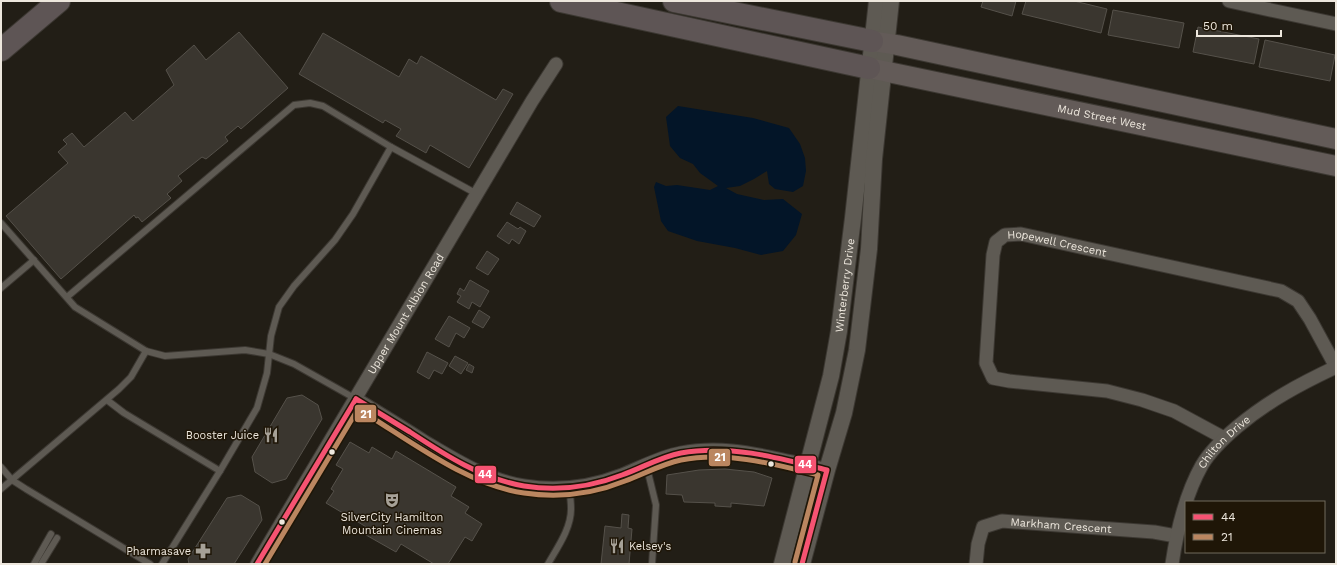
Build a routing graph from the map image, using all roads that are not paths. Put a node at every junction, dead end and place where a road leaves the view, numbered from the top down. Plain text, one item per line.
1 (59, 1) edge
2 (561, 1) edge
3 (674, 1) edge
4 (713, 1) edge
5 (877, 1) edge
6 (891, 1) edge
7 (1229, 1) edge
8 (783, 23) junction
9 (1336, 24) edge
10 (880, 42) junction
11 (1, 50) edge
12 (556, 64) dead end
13 (876, 69) junction
14 (1336, 139) edge
15 (391, 147) junction
16 (1336, 166) edge
17 (477, 194) junction
18 (1, 223) edge
19 (34, 260) junction
20 (1, 288) edge
21 (67, 297) junction
22 (146, 351) junction
23 (269, 354) junction
24 (1336, 367) edge
25 (356, 399) junction
26 (107, 400) junction
27 (1224, 438) junction
28 (646, 464) junction
29 (808, 465) junction
30 (1, 467) edge
31 (220, 470) junction
32 (827, 470) junction
33 (12, 480) junction
34 (569, 487) junction
35 (1, 489) edge
36 (1185, 501) edge
37 (1185, 503) edge
38 (1176, 536) junction
39 (34, 564) edge
40 (41, 564) edge
41 (150, 564) edge
42 (162, 564) edge
43 (257, 564) edge
44 (548, 564) edge
45 (652, 564) edge
46 (782, 564) edge
47 (802, 564) edge
48 (976, 564) edge
49 (1172, 564) edge

1 - 11 highway
2 - 13 highway
3 - 8 highway
4 - 8 highway
5 - 10 street, Winterberry Drive
6 - 10 street, Winterberry Drive
7 - 9 street
8 - 10 highway
10 - 13 street, Winterberry Drive
10 - 14 main road
12 - 17 street, Upper Mount Albion Road
13 - 16 main road, Mud Street West
13 - 29 street, Winterberry Drive
13 - 32 street, Winterberry Drive
15 - 17 lane
15 - 21 lane
15 - 23 lane
17 - 25 street, Upper Mount Albion Road
18 - 19 lane
19 - 20 lane
19 - 21 lane
21 - 22 lane
22 - 23 lane
22 - 26 lane
23 - 25 lane
23 - 31 lane
24 - 27 street, Chilton Drive
24 - 27 street, Hopewell Crescent
25 - 34 street
25 - 43 street, Upper Mount Albion Road
26 - 31 lane
26 - 33 lane
27 - 36 street, Chilton Drive
28 - 29 street
28 - 34 street
28 - 45 lane
29 - 32 street
29 - 46 street, Winterberry Drive
30 - 33 lane
31 - 42 lane
32 - 47 street, Winterberry Drive
33 - 35 lane
33 - 41 lane
34 - 44 lane
37 - 38 street, Chilton Drive
38 - 48 street, Markham Crescent
38 - 49 street, Chilton Drive
39 - 40 lane

